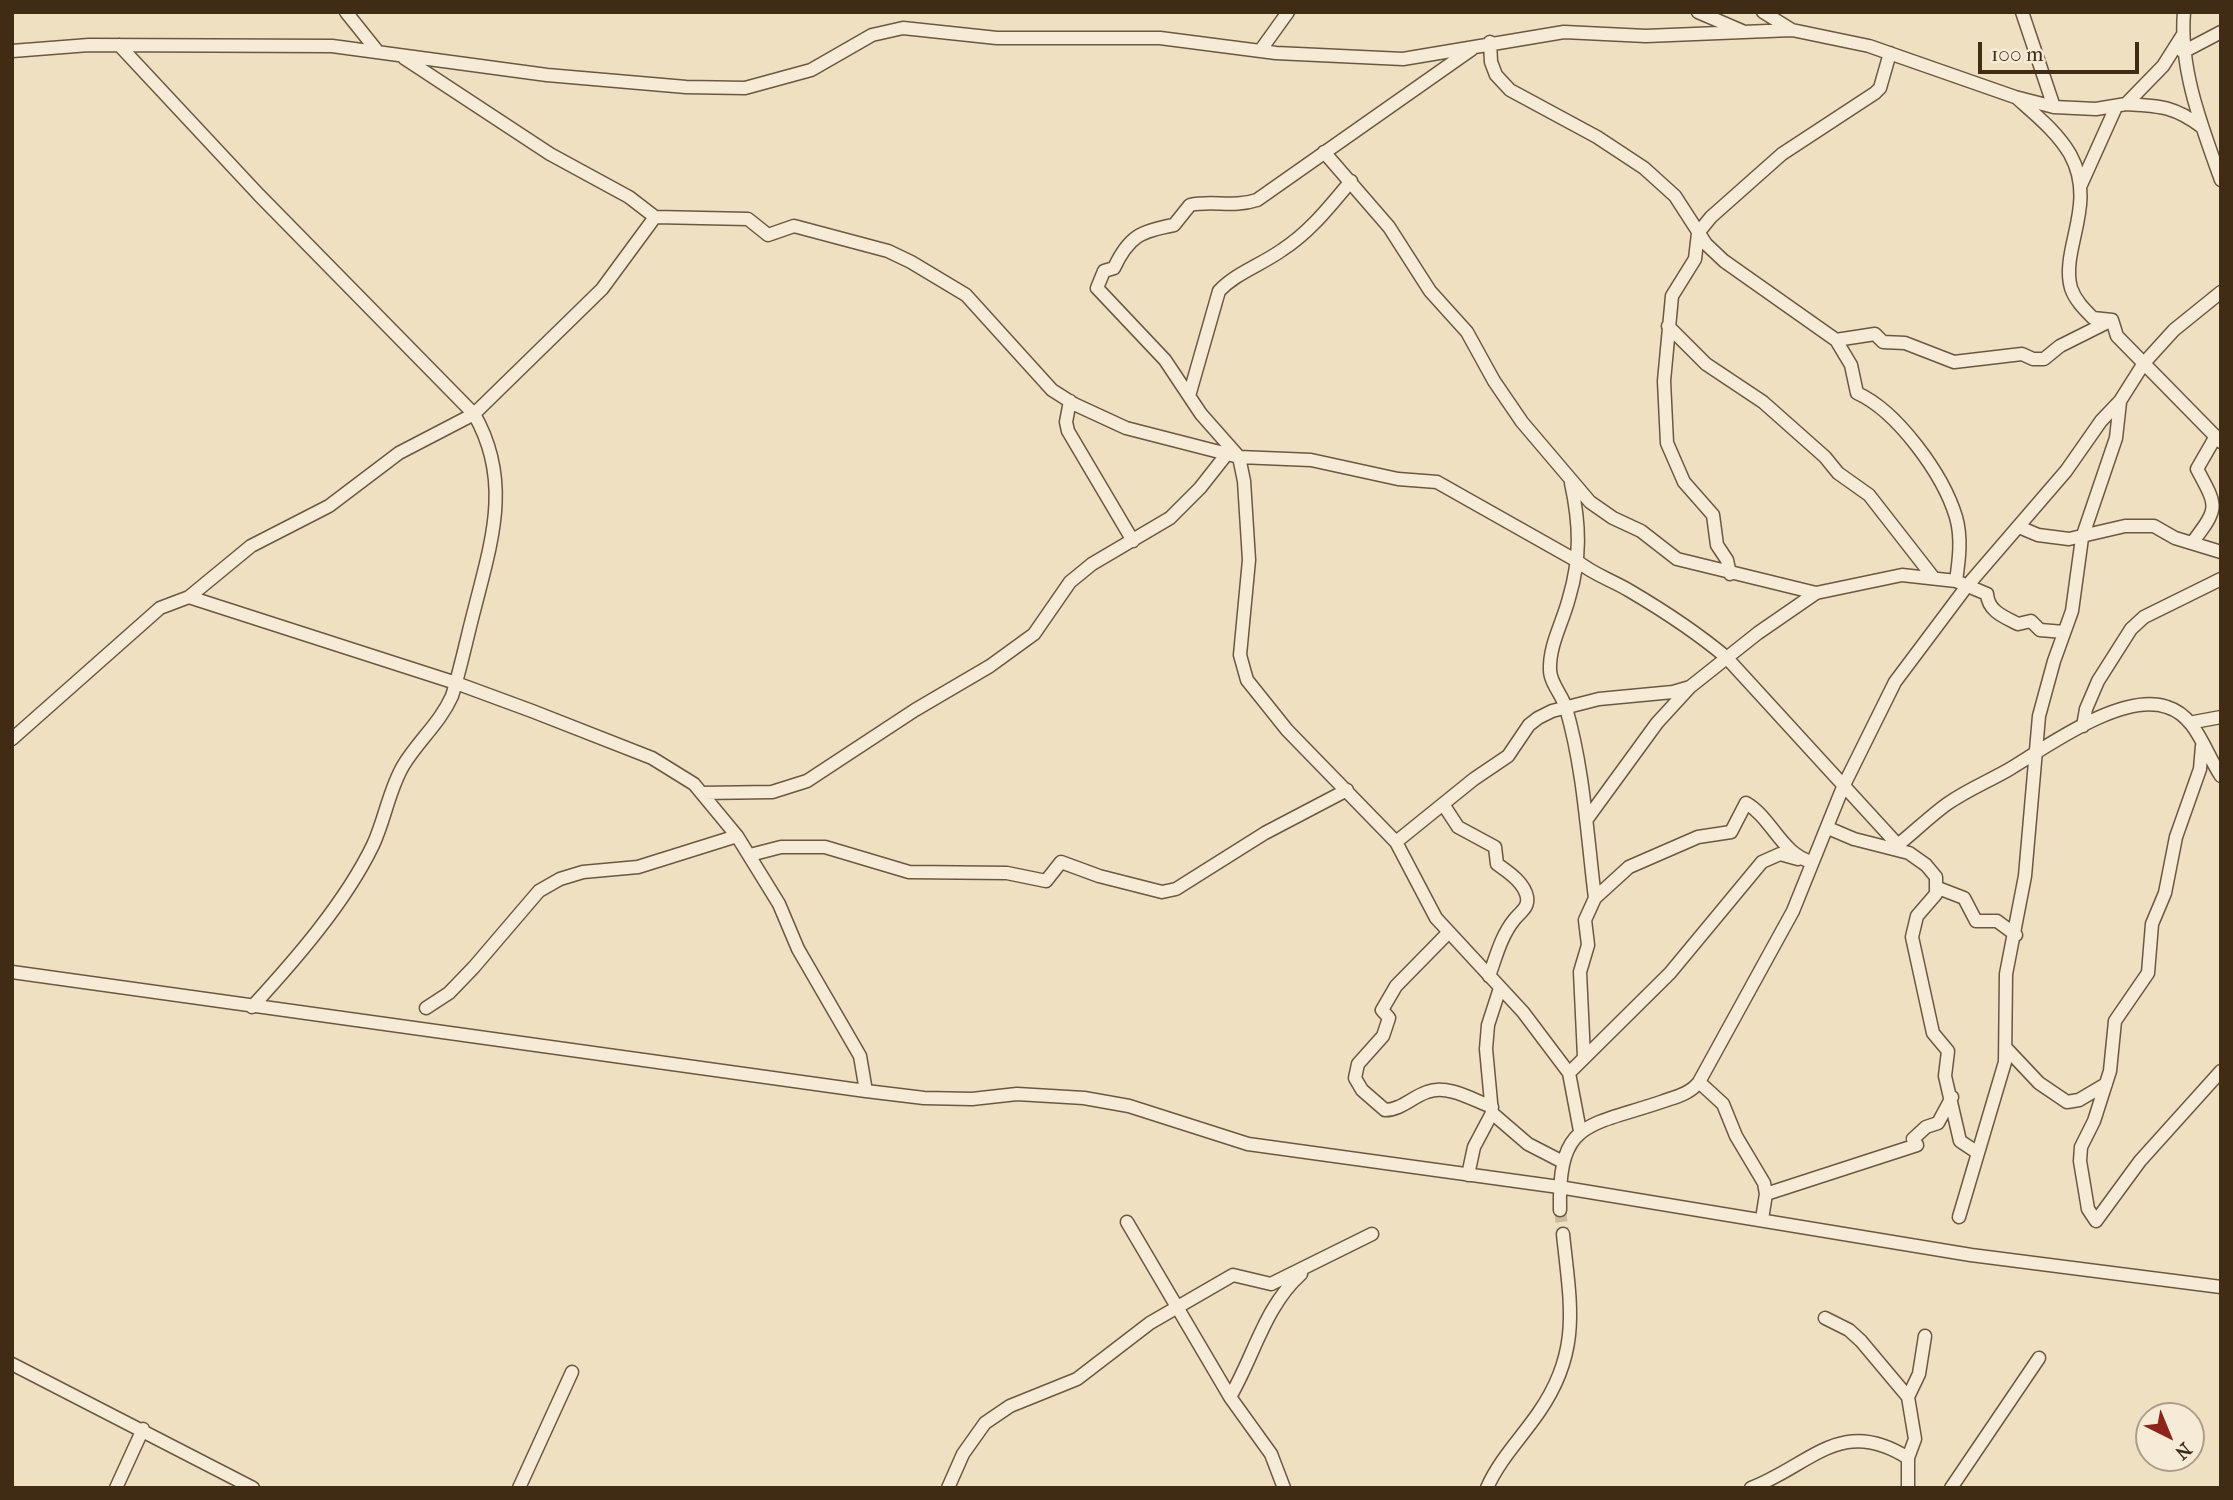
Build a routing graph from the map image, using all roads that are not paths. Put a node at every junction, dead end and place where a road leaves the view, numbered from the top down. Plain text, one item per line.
1 (346, 12) edge
2 (1288, 12) edge
3 (1698, 12) edge
4 (1763, 12) edge
5 (2022, 12) edge
6 (2184, 12) edge
7 (1792, 30) junction
8 (2221, 32) edge
9 (1748, 34) junction
10 (2182, 36) junction
11 (1484, 43) junction
12 (119, 45) junction
13 (12, 51) edge
14 (1260, 51) junction
15 (377, 52) junction
16 (2183, 52) junction
17 (1890, 53) junction
18 (400, 55) junction
19 (2015, 97) junction
20 (2121, 106) junction
21 (2054, 107) junction
22 (2202, 127) junction
23 (1324, 152) junction
24 (2221, 180) edge
25 (1351, 181) junction
26 (2080, 187) junction
27 (655, 217) junction
28 (1698, 233) junction
29 (2221, 292) edge
30 (2112, 320) junction
31 (1668, 326) junction
32 (1836, 340) junction
33 (2144, 363) junction
34 (1189, 396) junction
35 (1070, 401) junction
36 (2120, 401) junction
37 (474, 414) junction
38 (2218, 439) edge
39 (1232, 456) junction
40 (1571, 481) junction
41 (2019, 527) junction
42 (2082, 538) junction
43 (1133, 541) junction
44 (2192, 543) junction
45 (2221, 552) edge
46 (1577, 561) junction
47 (1730, 574) junction
48 (1933, 577) junction
49 (2221, 579) edge
50 (1962, 583) junction
51 (1816, 593) junction
52 (189, 597) junction
53 (2064, 632) junction
54 (1726, 657) junction
55 (456, 683) junction
56 (1690, 687) junction
57 (1566, 707) junction
58 (2221, 717) edge
59 (2194, 722) dead end
60 (2083, 726) junction
61 (12, 739) edge
62 (2202, 746) junction
63 (2035, 752) junction
64 (2221, 776) edge
65 (1843, 787) junction
66 (1348, 790) junction
67 (702, 793) junction
68 (1443, 804) junction
69 (1587, 819) junction
70 (1828, 828) junction
71 (737, 836) junction
72 (1396, 842) junction
73 (1896, 847) junction
74 (750, 855) junction
75 (1798, 859) junction
76 (1812, 862) junction
77 (1938, 888) junction
78 (1595, 898) junction
79 (1448, 933) junction
80 (2015, 935) junction
81 (12, 972) edge
82 (1489, 976) junction
83 (1500, 988) junction
84 (252, 1007) junction
85 (426, 1008) dead end
86 (2006, 1048) junction
87 (1584, 1057) junction
88 (2221, 1071) edge
89 (1569, 1073) junction
90 (1699, 1082) junction
91 (2106, 1084) junction
92 (866, 1091) junction
93 (1952, 1097) junction
94 (1492, 1110) junction
95 (1580, 1131) junction
96 (1978, 1153) junction
97 (1561, 1161) junction
98 (1468, 1174) junction
99 (1559, 1187) junction
100 (1766, 1194) junction
101 (1560, 1210) tunnel mouth
102 (1959, 1217) dead end
103 (1762, 1219) junction
104 (1127, 1223) dead end
105 (1372, 1234) dead end
106 (1563, 1234) tunnel mouth
107 (1313, 1265) junction
108 (2221, 1287) edge
109 (1179, 1308) junction
110 (1825, 1318) dead end
111 (1925, 1336) dead end
112 (2039, 1358) dead end
113 (12, 1364) edge
114 (572, 1372) dead end
115 (1230, 1397) junction
116 (1908, 1397) junction
117 (144, 1429) junction
118 (1908, 1458) junction
119 (117, 1488) edge
120 (253, 1488) edge
121 (519, 1488) edge
122 (948, 1488) edge
123 (1284, 1488) edge
124 (1487, 1488) edge
125 (1751, 1488) edge
126 (1908, 1488) edge
127 (1951, 1488) edge

1 - 15 street
2 - 14 street
3 - 9 street
4 - 7 street
5 - 21 street
6 - 10 street
7 - 9 street
7 - 17 street
8 - 16 street
9 - 11 street
10 - 16 street
10 - 20 street
11 - 14 street
11 - 23 street
11 - 28 street
12 - 13 street
12 - 15 street
12 - 37 street
14 - 18 street
15 - 18 street
16 - 22 street
17 - 19 street
17 - 28 street
18 - 27 street
19 - 21 street
19 - 26 street
20 - 21 street
20 - 22 street
20 - 26 street
22 - 24 street
23 - 25 street
23 - 34 street
25 - 34 street
25 - 40 street
26 - 30 street
27 - 35 street
27 - 37 street
28 - 31 street
28 - 32 street
29 - 33 street
30 - 32 street
30 - 33 street
31 - 47 street
31 - 48 street
32 - 50 street
33 - 36 street
33 - 38 street
34 - 39 street
35 - 39 street
35 - 43 street
36 - 41 street
36 - 42 street
37 - 52 street
37 - 55 street
38 - 44 street
39 - 43 street
39 - 46 street
39 - 66 street
40 - 46 street
40 - 47 street
41 - 42 street
41 - 50 street
42 - 44 street
42 - 53 street
43 - 67 street
44 - 45 street
46 - 54 street
46 - 57 street
47 - 51 street
48 - 50 street
48 - 51 street
49 - 60 street
50 - 53 street
50 - 65 street
51 - 54 street
52 - 55 street
52 - 61 street
53 - 63 street
54 - 56 street
54 - 65 street
55 - 67 street
55 - 84 street
56 - 57 street
56 - 69 street
57 - 68 street
57 - 69 street
58 - 59 street
60 - 62 street
60 - 63 street
62 - 64 street
62 - 91 street
63 - 73 street
63 - 80 street
65 - 70 street
65 - 73 street
66 - 72 street
66 - 74 street
67 - 71 street
68 - 72 street
68 - 82 street
69 - 78 street
70 - 73 street
70 - 76 street
71 - 74 street
71 - 85 street
72 - 79 street
73 - 77 street
74 - 92 street
75 - 76 street
75 - 78 street
75 - 87 street
76 - 90 street
77 - 80 street
77 - 93 street
78 - 87 street
79 - 82 street
79 - 94 street
80 - 86 street
81 - 84 street
82 - 83 street
83 - 89 street
83 - 94 street
84 - 92 street
86 - 91 street
86 - 96 street
87 - 89 street
88 - 91 street
89 - 95 street
90 - 95 street
90 - 100 street
92 - 98 street
93 - 96 street
93 - 100 street
94 - 97 street
94 - 98 street
95 - 97 street
96 - 102 street
97 - 99 street
98 - 99 street
99 - 101 street
99 - 103 street
100 - 103 street
103 - 108 street
104 - 109 street
105 - 107 street
106 - 124 street
107 - 109 street
107 - 115 street
109 - 115 street
109 - 122 street
110 - 116 street
111 - 116 street
112 - 127 street
113 - 117 street
114 - 121 street
115 - 123 street
116 - 118 street
117 - 119 street
117 - 120 street
118 - 125 street
118 - 126 street

